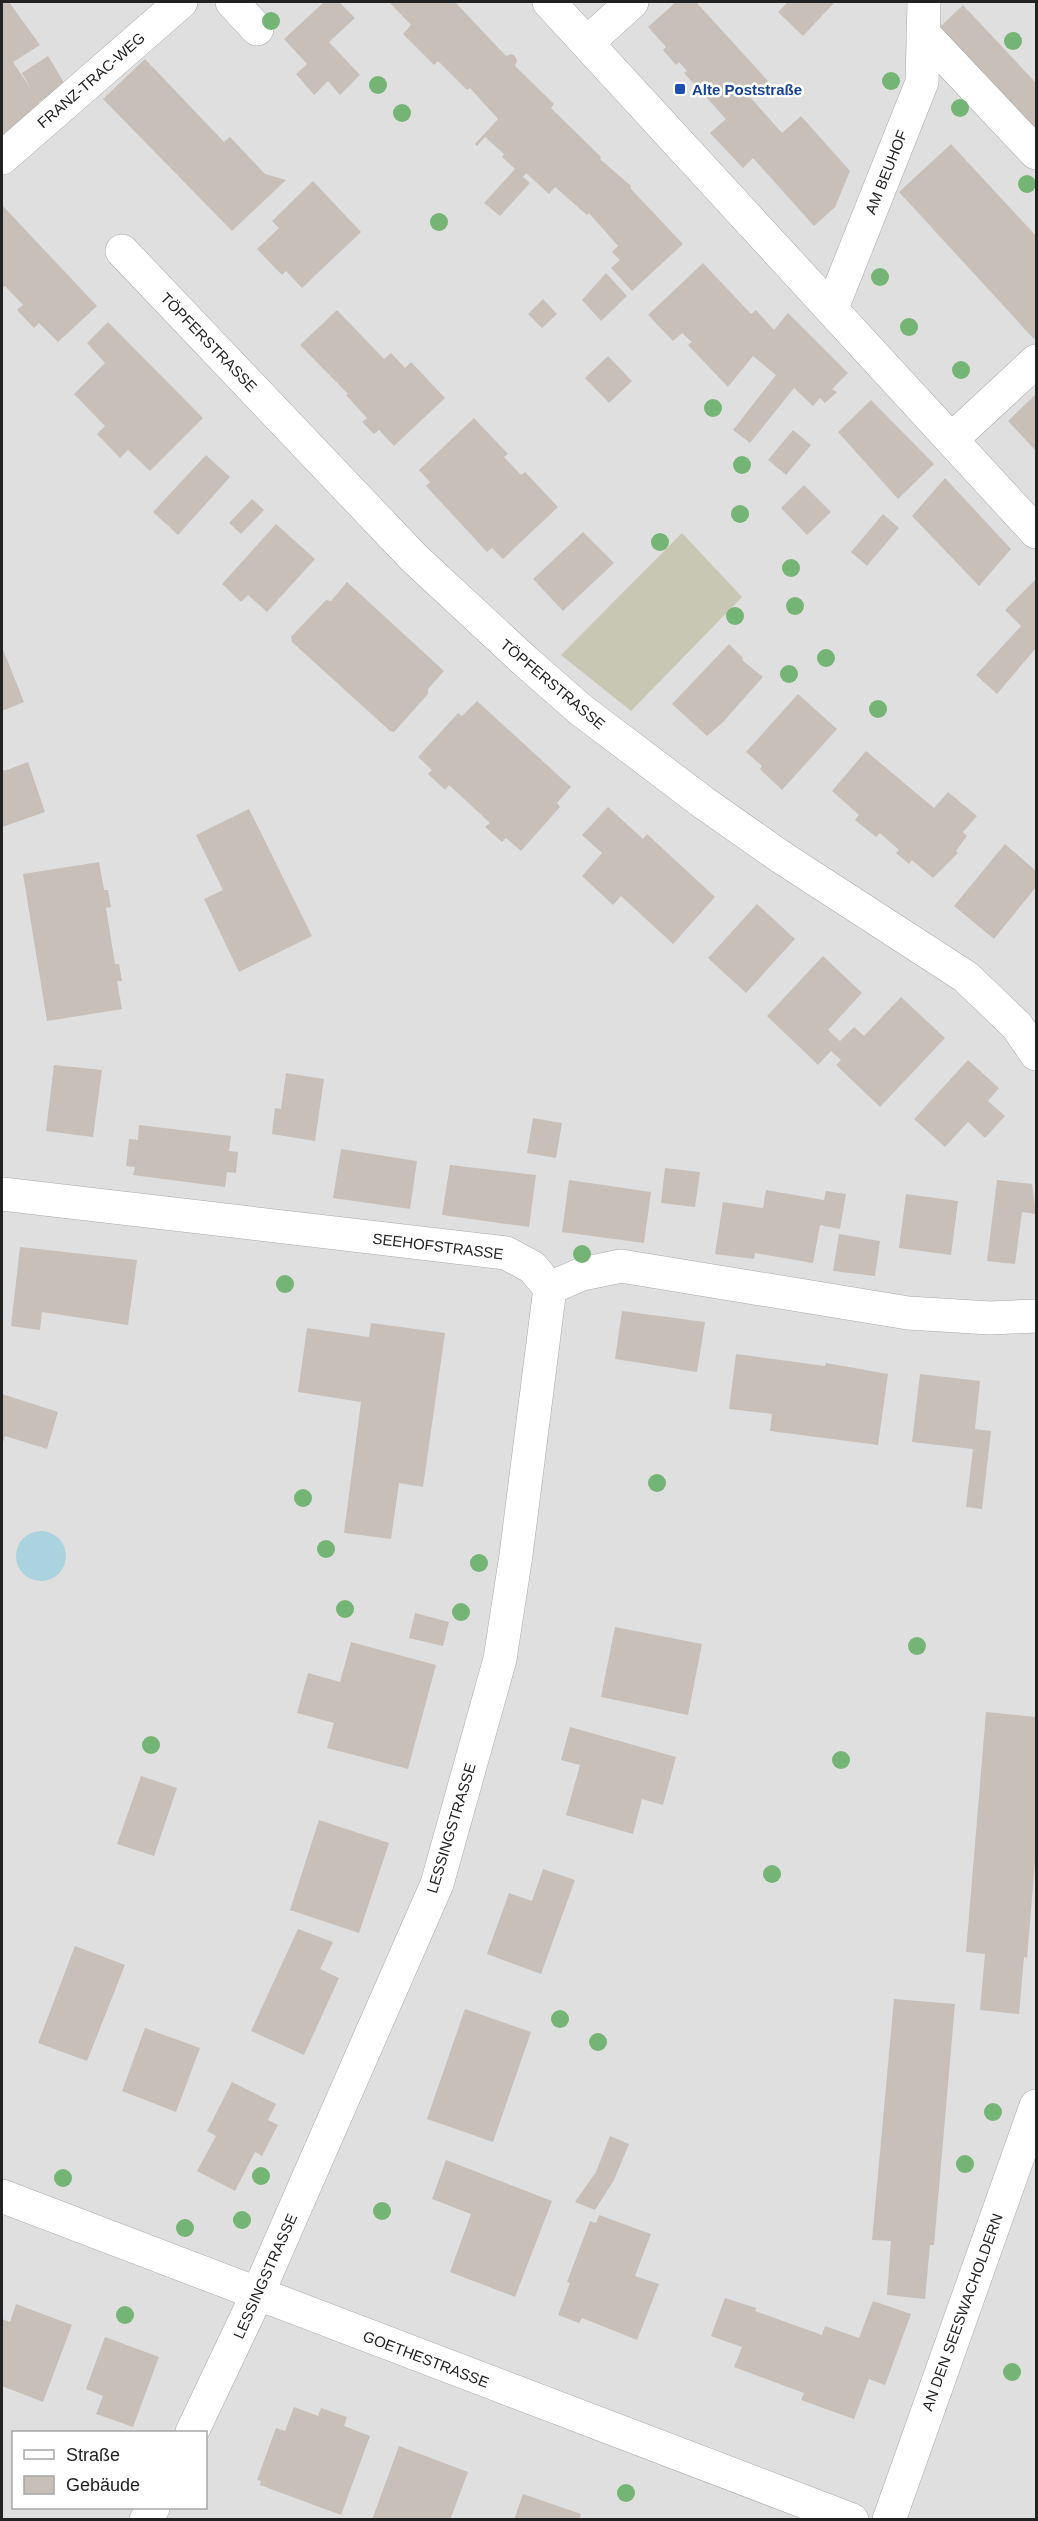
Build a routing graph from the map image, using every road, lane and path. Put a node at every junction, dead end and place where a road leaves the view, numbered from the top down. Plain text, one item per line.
1 (181, 2) edge
2 (232, 2) edge
3 (549, 2) edge
4 (632, 2) edge
5 (924, 17) edge
6 (257, 28) dead end
7 (586, 44) junction
8 (1036, 153) edge
9 (2, 158) edge
10 (122, 251) dead end
11 (832, 308) junction
12 (1036, 361) edge
13 (952, 440) junction
14 (1036, 532) edge
15 (1036, 1054) edge
16 (2, 1194) edge
17 (550, 1288) junction
18 (1036, 1316) edge
19 (1036, 2106) edge
20 (2, 2196) edge
21 (257, 2295) junction
22 (193, 2431) edge
23 (852, 2520) edge
24 (890, 2520) edge

1 - 9 street, FRANZ-TRAC-WEG
2 - 6 street
3 - 7 street
4 - 7 street
5 - 8 street, AM BEUHOF
5 - 11 street, AM BEUHOF
7 - 11 street
10 - 15 street, TÖPFERSTRASSE
11 - 13 street
12 - 13 street
13 - 14 street
16 - 17 street, SEEHOFSTRASSE
17 - 18 street
17 - 21 street, LESSINGSTRASSE
19 - 24 street, AN DEN SEESWACHOLDERN
20 - 21 street, GOETHESTRASSE
21 - 22 street, LESSINGSTRASSE
21 - 23 street, GOETHESTRASSE

